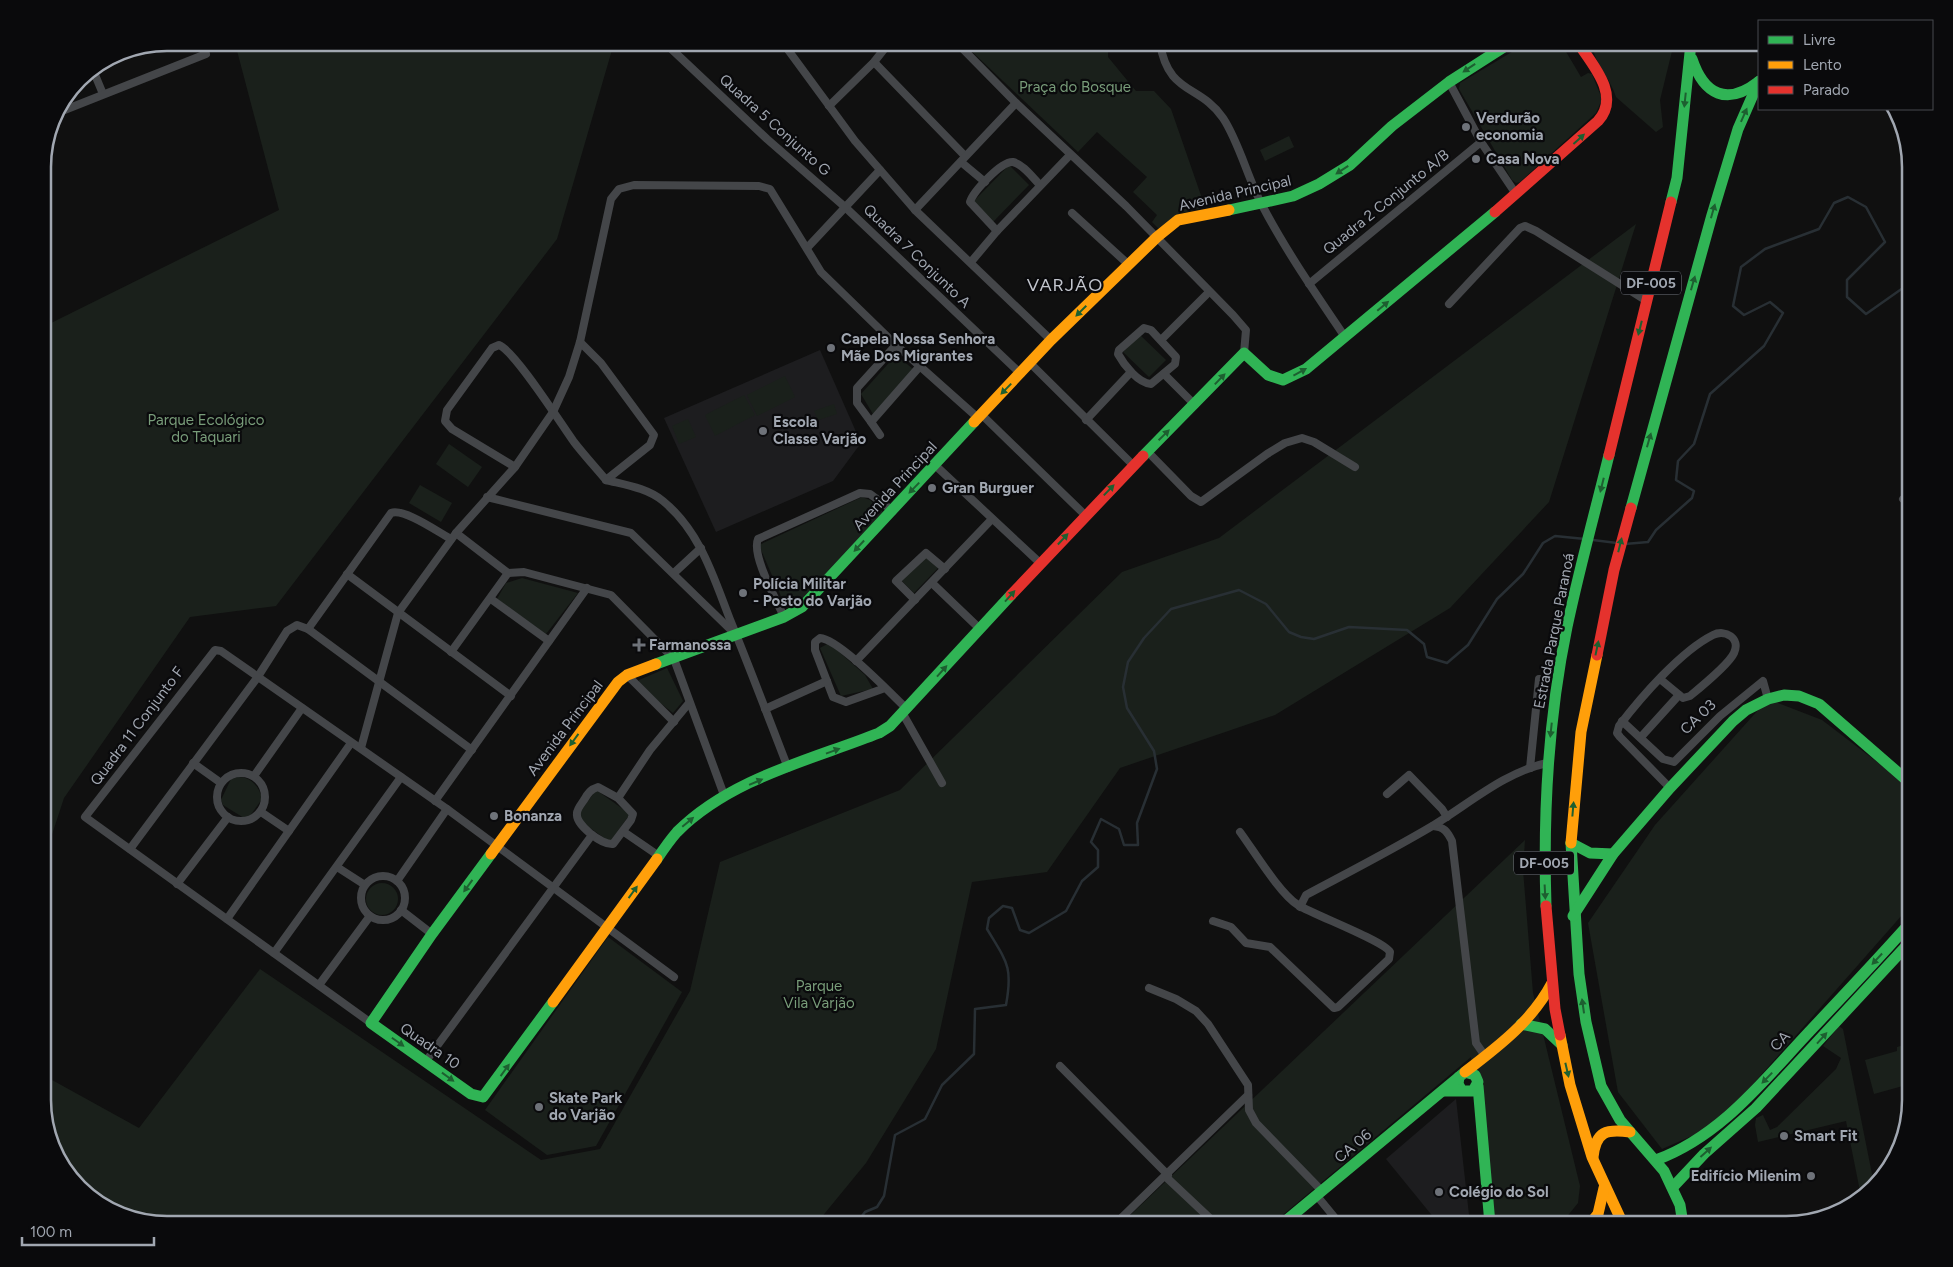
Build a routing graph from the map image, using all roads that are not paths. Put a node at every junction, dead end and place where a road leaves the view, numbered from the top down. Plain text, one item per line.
1 (205, 51) edge
2 (674, 51) edge
3 (789, 51) edge
4 (882, 51) edge
5 (966, 51) edge
6 (1162, 51) edge
7 (1496, 51) edge
8 (1584, 51) edge
9 (1691, 51) edge
10 (1692, 51) edge
11 (874, 62) junction
12 (95, 77) edge
13 (1449, 82) junction
14 (1758, 82) edge
15 (1758, 83) edge
16 (103, 94) junction
17 (1016, 103) junction
18 (829, 106) junction
19 (67, 109) edge
20 (1481, 142) junction
21 (1070, 155) junction
22 (963, 159) junction
23 (880, 170) junction
24 (985, 182) junction
25 (1040, 185) junction
26 (1516, 194) junction
27 (1262, 204) junction
28 (845, 207) junction
29 (915, 210) junction
30 (1072, 213) dead end
31 (997, 231) junction
32 (1157, 237) junction
33 (807, 248) junction
34 (972, 262) junction
35 (1128, 264) junction
36 (1309, 284) junction
37 (1209, 292) junction
38 (1647, 301) junction
39 (1449, 304) dead end
40 (1345, 337) junction
41 (1051, 340) junction
42 (1161, 340) junction
43 (580, 342) junction
44 (896, 345) junction
45 (1244, 353) junction
46 (1030, 364) junction
47 (920, 366) junction
48 (1131, 372) junction
49 (1021, 374) junction
50 (1164, 374) junction
51 (1195, 405) junction
52 (553, 412) junction
53 (980, 417) junction
54 (1086, 420) junction
55 (871, 422) junction
56 (880, 435) dead end
57 (1147, 451) junction
58 (1134, 465) junction
59 (516, 466) junction
60 (936, 466) junction
61 (1355, 467) dead end
62 (606, 480) junction
63 (488, 497) junction
64 (892, 511) junction
65 (1085, 515) junction
66 (992, 519) junction
67 (453, 536) junction
68 (701, 548) junction
69 (1040, 563) junction
70 (945, 569) junction
71 (508, 573) junction
72 (674, 573) junction
73 (347, 574) junction
74 (932, 583) junction
75 (587, 588) junction
76 (491, 599) junction
77 (915, 600) junction
78 (398, 613) junction
79 (784, 617) junction
80 (308, 629) junction
81 (980, 629) junction
82 (736, 634) junction
83 (549, 641) junction
84 (451, 652) junction
85 (674, 659) junction
86 (856, 661) junction
87 (627, 675) junction
88 (257, 678) junction
89 (1539, 679) dead end
90 (1660, 679) junction
91 (827, 681) junction
92 (379, 682) junction
93 (884, 688) junction
94 (1679, 695) junction
95 (511, 696) junction
96 (1768, 699) junction
97 (689, 703) junction
98 (302, 708) junction
99 (765, 709) junction
100 (907, 710) junction
101 (1622, 721) junction
102 (674, 722) junction
103 (1641, 737) junction
104 (351, 742) junction
105 (361, 748) junction
106 (472, 750) junction
107 (1547, 763) junction
108 (193, 764) junction
109 (788, 768) junction
110 (1530, 768) junction
111 (254, 776) junction
112 (1902, 776) edge
113 (401, 777) junction
114 (221, 783) junction
115 (942, 783) dead end
116 (1670, 788) junction
117 (1387, 794) dead end
118 (724, 795) junction
119 (618, 798) junction
120 (435, 801) junction
121 (447, 809) junction
122 (261, 812) junction
123 (228, 817) junction
124 (1447, 817) junction
125 (1433, 826) junction
126 (289, 831) junction
127 (624, 832) junction
128 (1240, 832) dead end
129 (592, 835) junction
130 (1570, 843) junction
131 (496, 847) junction
132 (130, 849) junction
133 (1613, 854) junction
134 (659, 856) junction
135 (337, 867) junction
136 (397, 881) junction
137 (177, 884) junction
138 (365, 885) junction
139 (552, 887) junction
140 (1300, 906) junction
141 (401, 910) junction
142 (370, 916) junction
143 (1573, 916) junction
144 (227, 919) junction
145 (1213, 921) dead end
146 (606, 928) junction
147 (1902, 932) edge
148 (432, 934) junction
149 (1902, 951) edge
150 (274, 953) junction
151 (674, 977) dead end
152 (1552, 983) junction
153 (319, 985) junction
154 (1149, 988) dead end
155 (371, 1023) junction
156 (1521, 1024) junction
157 (1562, 1046) junction
158 (1485, 1056) junction
159 (426, 1061) junction
160 (1060, 1066) dead end
161 (1462, 1075) junction
162 (1478, 1086) junction
163 (1443, 1091) junction
164 (1464, 1091) junction
165 (1248, 1095) junction
166 (1478, 1111) junction
167 (1630, 1132) junction
168 (1656, 1160) junction
169 (1593, 1162) junction
170 (1167, 1176) junction
171 (1673, 1187) junction
172 (1604, 1188) junction
173 (1320, 1194) junction
174 (1124, 1216) edge
175 (1208, 1216) edge
176 (1292, 1216) edge
177 (1335, 1216) edge
178 (1489, 1216) edge
179 (1596, 1216) edge
180 (1619, 1216) edge
181 (1682, 1216) edge

1 - 16 street
2 - 28 street, Quadra 5 Conjunto G
3 - 18 street
4 - 11 street
5 - 17 street
6 - 27 street
7 -> 13 street, Avenida Principal
26 -> 8 street
9 -> 38 street, Estrada Parque Paranoá / DF-005
10 - 14 street
11 - 18 street
11 - 22 street
12 - 16 street
13 - 20 street
13 -> 27 street, Avenida Principal
130 -> 15 street, DF-005
16 - 19 street
17 - 21 street
17 - 22 street
18 - 23 street
20 - 26 street
20 - 36 street, Quadra 2 Conjunto A/B
21 - 25 street
21 - 32 street
22 - 24 street
22 - 29 street
23 - 28 street
23 - 29 street
24 - 25 street
24 - 31 street
25 - 31 street
40 -> 26 street
27 - 32 street, Avenida Principal
27 - 36 street
28 - 33 street, Quadra 7 Conjunto A
28 - 49 street, Quadra 7 Conjunto A
29 - 34 street
30 - 35 street
31 - 34 street
32 - 35 street, Avenida Principal
32 - 37 street
33 - 43 street
33 - 44 street
34 - 41 street
35 -> 41 street, Avenida Principal
36 - 40 street
37 - 42 street
37 - 45 street
38 - 39 street
38 -> 107 street, Estrada Parque Paranoá / DF-005
45 -> 40 street
41 - 46 street, Avenida Principal
42 - 48 street
42 - 50 street
43 - 52 street
43 - 62 street
44 - 47 street
44 - 55 street
51 -> 45 street
46 - 49 street, Avenida Principal
46 - 54 street
47 - 53 street
47 - 55 street
48 - 50 street
48 - 54 street
49 -> 53 street, Avenida Principal
50 - 51 street
57 -> 51 street
52 - 59 street
52 - 59 street
52 - 62 street
53 - 60 street, Avenida Principal
53 - 65 street
54 - 58 street
55 - 56 street
57 - 58 street
57 - 61 street
65 -> 58 street
59 - 63 street
60 -> 64 street, Avenida Principal
60 - 66 street
62 - 68 street
63 - 67 street
63 - 72 street
64 -> 79 street, Avenida Principal
64 - 79 street
69 -> 65 street
66 - 69 street
66 - 70 street
67 - 71 street
67 - 73 street
67 - 78 street
68 - 72 street
68 - 82 street
81 -> 69 street
70 - 74 street
70 - 77 street
71 - 75 street
71 - 76 street
72 - 82 street
73 - 78 street
73 - 80 street
74 - 77 street
74 - 81 street
75 - 83 street
75 - 85 street
76 - 83 street
76 - 84 street
77 - 86 street
78 - 84 street
78 - 92 street
79 - 82 street, Avenida Principal
80 - 88 street
80 - 92 street
100 -> 81 street
82 - 85 street, Avenida Principal
82 - 99 street
83 - 95 street
84 - 95 street
85 - 87 street, Avenida Principal
85 - 97 street
86 - 91 street
86 - 93 street
87 - 102 street
87 -> 131 street, Avenida Principal
88 - 98 street
88 - 108 street
88 - 132 street, Quadra 11 Conjunto F
89 - 110 street
90 - 94 street, CA 03
90 - 94 street, CA 03
90 - 101 street, CA 03
91 - 93 street
91 - 99 street
92 - 105 street
92 - 106 street
93 - 100 street
94 - 103 street, CA 03
95 - 106 street
96 - 103 street, CA 03
96 - 112 street, CA 03
96 - 116 street, CA 03
97 - 102 street
97 - 118 street
98 - 104 street
98 - 111 street
99 - 109 street
109 -> 100 street
100 - 115 street
101 - 103 street, CA 03
101 - 116 street
102 - 119 street
104 - 105 street
104 - 126 street
105 - 113 street
106 - 120 street
107 - 110 street
107 -> 152 street, Estrada Parque Paranoá / DF-005
108 - 114 street
108 - 132 street
118 -> 109 street
110 - 124 street
111 - 114 street
111 - 122 street
113 - 120 street
113 - 135 street
114 - 123 street
116 - 133 street, CA 03
117 - 124 street
134 -> 118 street
119 - 127 street
119 - 129 street
120 - 121 street
121 - 131 street
121 - 136 street
122 - 123 street
122 - 126 street
123 - 137 street
124 - 125 street
125 - 140 street
125 - 158 street
126 - 144 street
127 - 129 street
127 - 134 street
128 - 140 street
129 - 139 street
130 - 133 street
130 - 143 street, DF-005
131 - 139 street
131 -> 148 street, Avenida Principal
132 - 137 street
133 - 143 street, CA 03
146 -> 134 street
135 - 138 street
135 - 150 street
136 - 138 street
136 - 141 street
137 - 144 street
138 - 142 street
139 - 146 street
139 - 159 street
140 - 145 street
141 - 142 street
141 - 148 street
142 - 153 street
167 -> 143 street, DF-005
144 - 150 street
146 - 151 street
159 -> 146 street, Quadra 10
147 -> 168 street, CA
148 - 155 street, Avenida Principal
171 -> 149 street, CA
150 - 153 street
152 - 156 street, CA 06
152 - 157 street, Estrada Parque Paranoá / DF-005
153 - 155 street
154 - 165 street
155 -> 159 street, Quadra 10
156 - 157 street
156 - 158 street, CA 06
157 -> 169 street, Estrada Parque Paranoá / DF-005
158 - 161 street, CA 06
160 - 170 street
161 - 162 street
161 - 163 street, CA 06
161 - 164 street
162 - 164 street
162 - 166 street
163 - 164 street
163 - 173 street, CA 06
164 - 166 street
165 - 170 street
165 - 173 street
166 - 178 street
167 - 168 street, DF-005
167 - 169 street
168 - 171 street, DF-005
169 - 172 street, Estrada Parque Paranoá / DF-005
170 - 174 street
170 - 175 street
171 - 181 street, DF-005
172 - 179 street
172 - 180 street, Estrada Parque Paranoá / DF-005
173 - 176 street, CA 06
173 - 177 street

